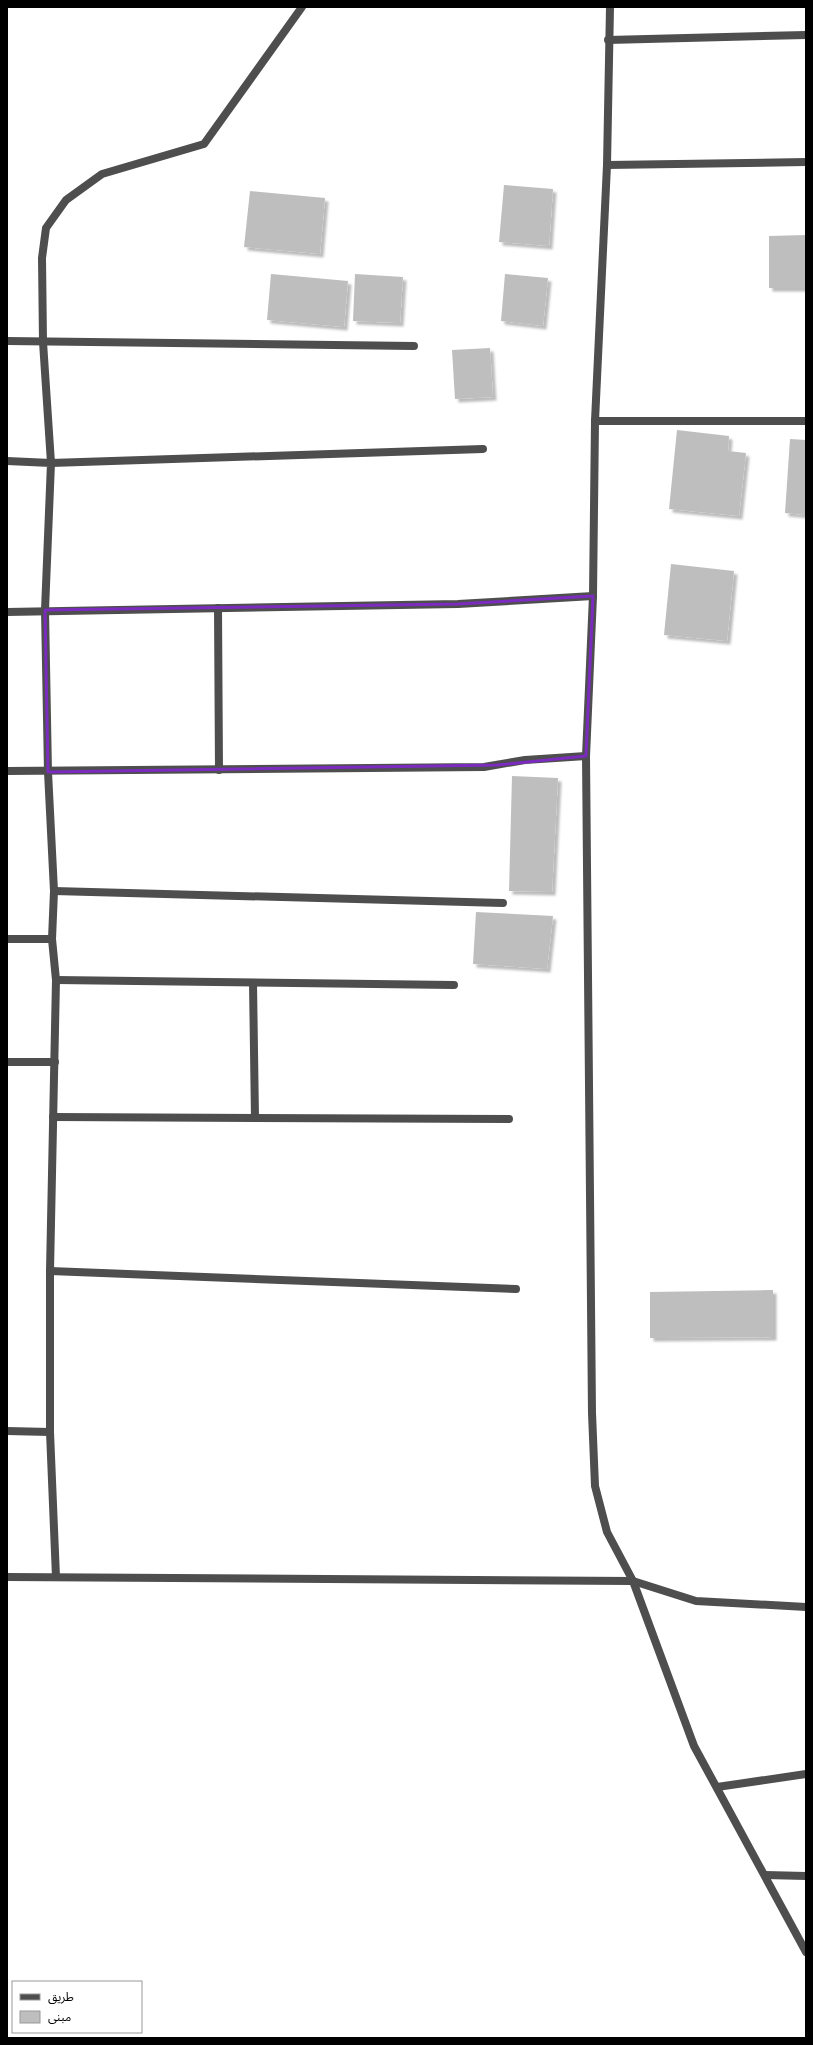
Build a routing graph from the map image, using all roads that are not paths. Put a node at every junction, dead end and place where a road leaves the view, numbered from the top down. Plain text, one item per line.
1 (302, 7) edge
2 (610, 7) edge
3 (806, 35) edge
4 (608, 40) junction
5 (806, 162) edge
6 (607, 165) junction
7 (7, 342) edge
8 (43, 342) junction
9 (414, 346) dead end
10 (595, 421) junction
11 (806, 421) edge
12 (483, 449) dead end
13 (7, 461) edge
14 (51, 463) junction
15 (593, 596) junction
16 (218, 608) junction
17 (45, 610) junction
18 (7, 612) edge
19 (586, 756) junction
20 (219, 770) junction
21 (7, 771) edge
22 (48, 772) junction
23 (54, 891) junction
24 (503, 903) dead end
25 (7, 939) edge
26 (52, 939) junction
27 (56, 980) junction
28 (253, 983) junction
29 (454, 985) dead end
30 (7, 1062) edge
31 (55, 1062) junction
32 (53, 1117) junction
33 (255, 1118) junction
34 (509, 1118) dead end
35 (50, 1272) junction
36 (516, 1289) dead end
37 (7, 1431) edge
38 (50, 1432) junction
39 (56, 1577) junction
40 (7, 1578) edge
41 (633, 1581) junction
42 (806, 1607) edge
43 (806, 1774) edge
44 (717, 1787) junction
45 (765, 1875) junction
46 (806, 1876) edge
47 (806, 1952) edge

1 - 8 street
2 - 4 street
3 - 4 street
4 - 6 street
5 - 6 street
6 - 10 street
7 - 8 street
8 - 9 street
8 - 14 street
10 - 11 street
10 - 15 street
12 - 14 street
13 - 14 street
14 - 17 street
15 - 16 street
15 - 19 street
16 - 17 street
16 - 20 street
17 - 18 street
17 - 22 street
19 - 20 street
19 - 41 street
20 - 22 street
21 - 22 street
22 - 23 street
23 - 24 street
23 - 26 street
25 - 26 street
26 - 27 street
27 - 28 street
27 - 31 street
28 - 29 street
28 - 33 street
30 - 31 street
31 - 32 street
32 - 33 street
32 - 35 street
33 - 34 street
35 - 36 street
35 - 38 street
37 - 38 street
38 - 39 street
39 - 40 street
39 - 41 street
41 - 42 street
41 - 44 street
43 - 44 street
44 - 45 street
45 - 46 street
45 - 47 street

